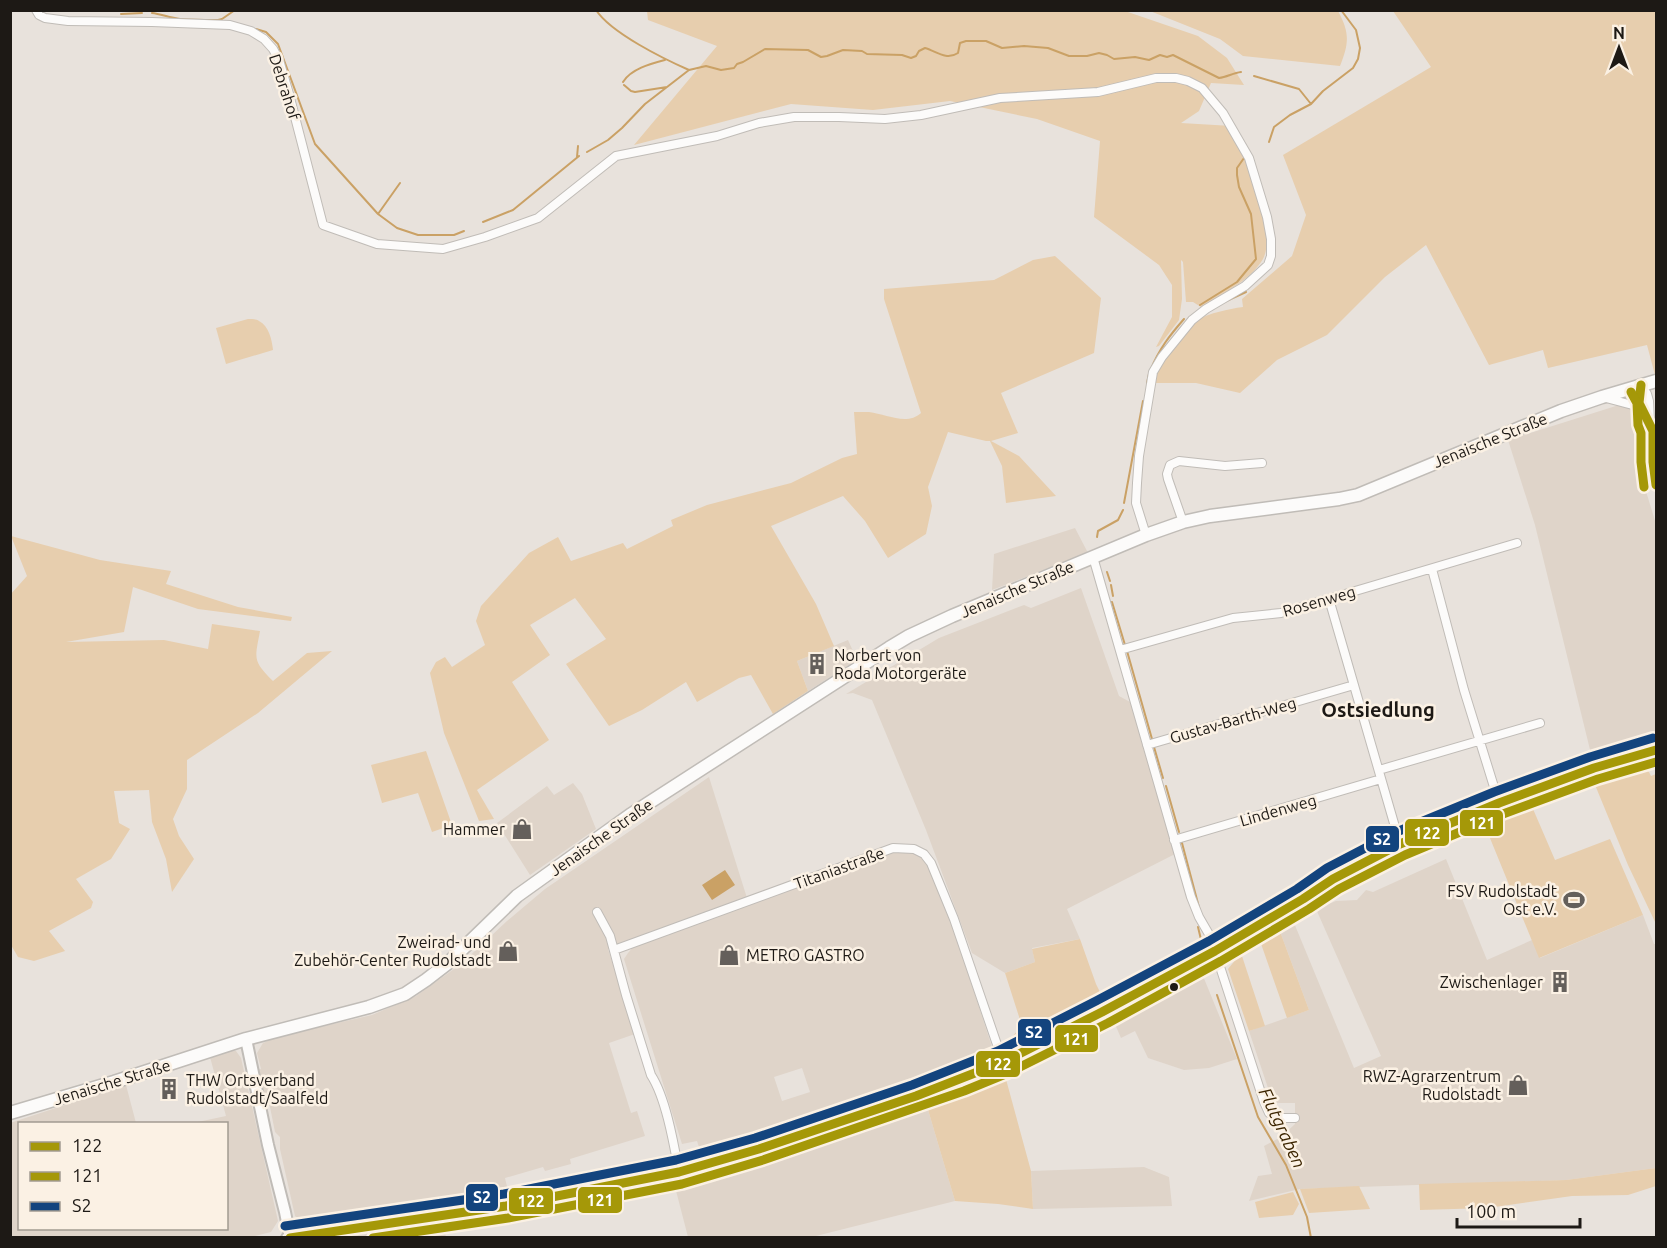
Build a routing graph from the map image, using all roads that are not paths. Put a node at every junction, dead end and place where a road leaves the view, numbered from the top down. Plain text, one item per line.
1 (36, 10) edge
2 (1656, 381) edge
3 (1641, 385) junction
4 (1602, 397) junction
5 (1640, 407) junction
6 (1650, 423) junction
7 (1262, 463) dead end
8 (1656, 485) edge
9 (1183, 522) junction
10 (1146, 535) junction
11 (1517, 543) dead end
12 (1093, 557) junction
13 (1432, 569) junction
14 (1329, 599) junction
15 (1120, 650) junction
16 (1354, 685) junction
17 (1540, 723) dead end
18 (1480, 742) junction
19 (1147, 745) junction
20 (1656, 750) edge
21 (1379, 770) junction
22 (1381, 779) junction
23 (1498, 803) junction
24 (1174, 840) junction
25 (1400, 844) junction
26 (597, 912) dead end
27 (614, 950) junction
28 (1215, 951) junction
29 (246, 1039) junction
30 (1003, 1062) junction
31 (10, 1113) edge
32 (1295, 1118) dead end
33 (679, 1172) junction
34 (288, 1237) edge

1 - 10 street, Debrahof
2 - 3 main road, Jenaische Straße
3 - 4 main road, Jenaische Straße
3 - 5 street
3 - 6 street
4 - 5 street
4 - 9 main road, Jenaische Straße
5 - 6 street
6 - 8 street
7 - 9 street
9 - 10 main road, Jenaische Straße
10 - 12 main road, Jenaische Straße
11 - 13 street, Rosenweg
12 - 15 street
12 - 29 main road, Jenaische Straße
13 - 14 street, Rosenweg
13 - 18 street
14 - 15 street, Rosenweg
14 - 16 street
15 - 19 street
16 - 19 street, Gustav-Barth-Weg
16 - 21 street
17 - 18 street
18 - 21 street
18 - 23 street
19 - 24 street
20 - 23 street
21 - 22 street
22 - 24 street, Lindenweg
22 - 25 street
23 - 25 street
24 - 28 street
25 - 28 street
26 - 27 street
27 - 30 street, Titaniastraße
27 - 33 street
28 - 30 street
28 - 32 street
29 - 31 main road, Jenaische Straße
29 - 34 street
30 - 33 street
33 - 34 street

